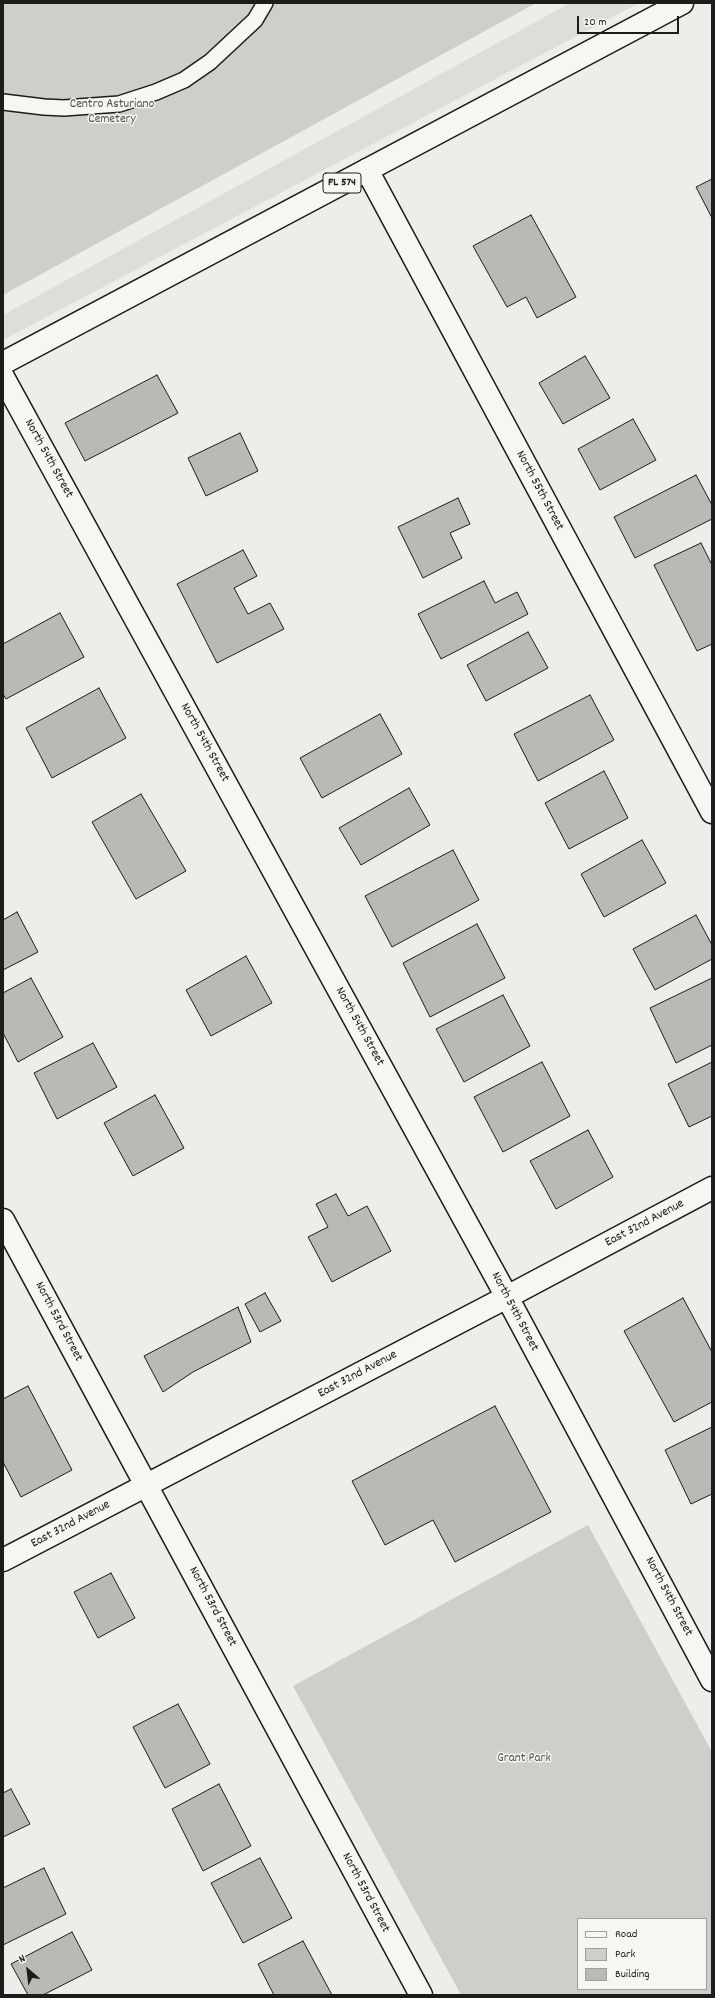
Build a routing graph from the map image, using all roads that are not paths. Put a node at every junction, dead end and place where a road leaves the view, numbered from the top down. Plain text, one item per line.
1 (266, 3) edge
2 (682, 3) edge
3 (3, 102) edge
4 (367, 170) junction
5 (3, 363) edge
6 (3, 377) edge
7 (712, 812) edge
8 (712, 1188) edge
9 (3, 1220) edge
10 (507, 1297) junction
11 (146, 1486) junction
12 (3, 1560) edge
13 (712, 1680) edge
14 (420, 1995) edge

1 - 3 lane
2 - 4 street, FL 574
4 - 5 street, FL 574
4 - 7 street, North 55th Street
6 - 10 street, North 54th Street
8 - 10 street, East 32nd Avenue
9 - 11 street, North 53rd Street
10 - 11 street, East 32nd Avenue
10 - 13 street, North 54th Street
11 - 12 street, East 32nd Avenue
11 - 14 street, North 53rd Street

